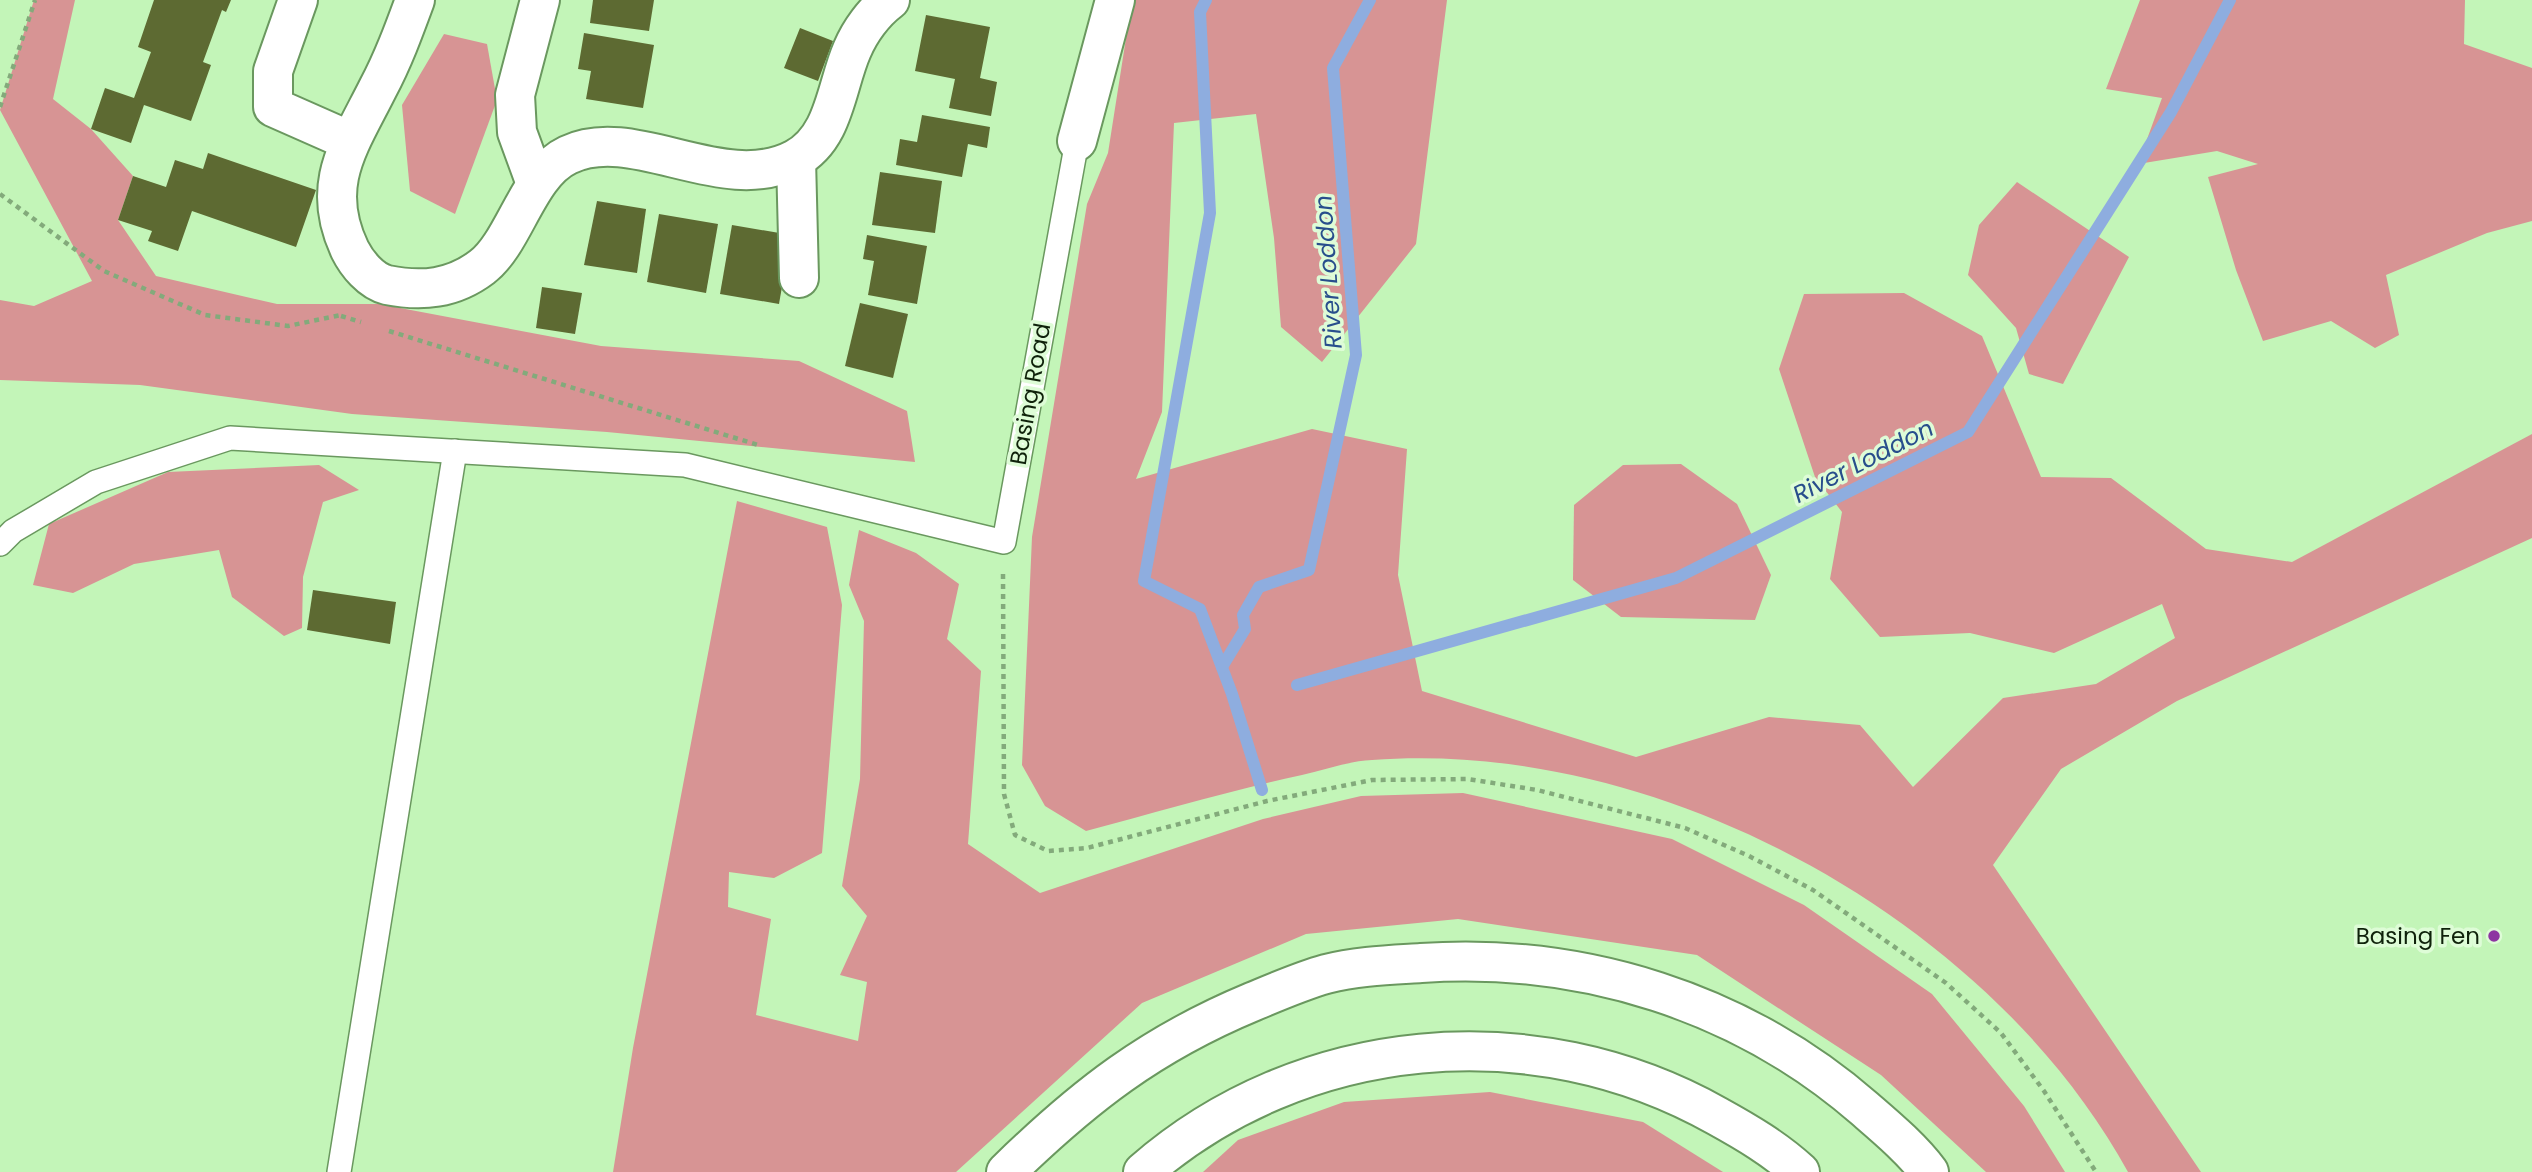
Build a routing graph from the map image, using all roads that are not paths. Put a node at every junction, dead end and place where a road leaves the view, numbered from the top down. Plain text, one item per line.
1 (298, 0) edge
2 (415, 0) edge
3 (540, 0) edge
4 (890, 0) edge
5 (1104, 3) edge
6 (350, 141) junction
7 (1077, 141) joint
8 (796, 159) junction
9 (536, 184) junction
10 (799, 278) dead end
11 (455, 451) junction
12 (0, 544) edge
13 (339, 1172) edge
14 (1006, 1172) edge
15 (1143, 1172) edge
16 (1800, 1172) edge
17 (1929, 1172) edge

1 - 6 main road
2 - 6 main road
3 - 9 main road
4 - 8 main road
5 - 7 main road, Basing Road
6 - 9 main road
7 - 11 lane, Basing Road
8 - 9 main road
8 - 10 main road
11 - 12 lane
11 - 13 lane
14 - 17 main road
15 - 16 main road

